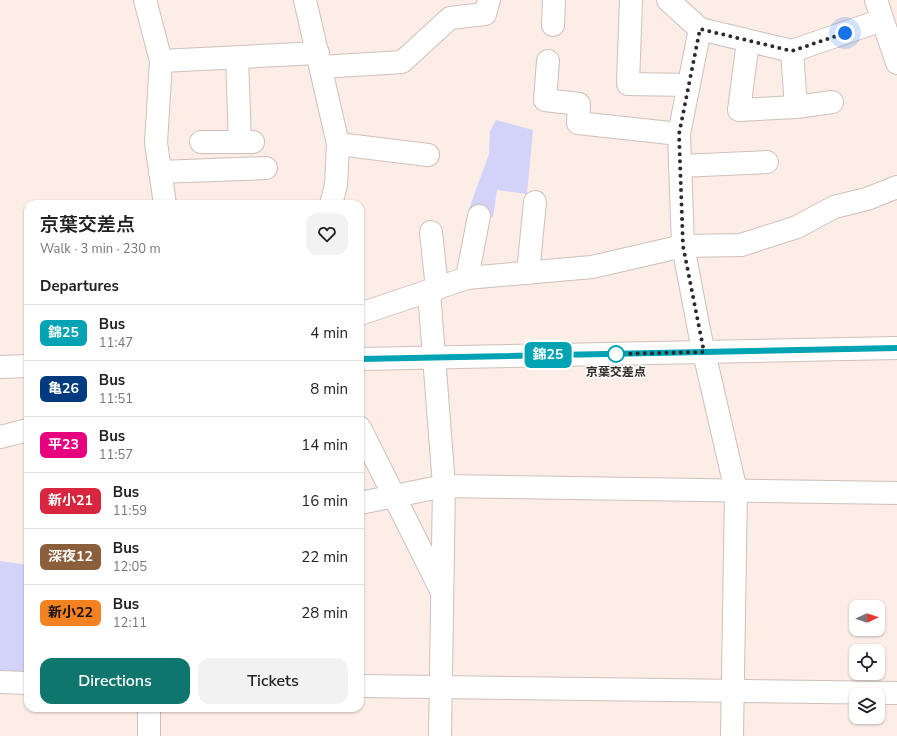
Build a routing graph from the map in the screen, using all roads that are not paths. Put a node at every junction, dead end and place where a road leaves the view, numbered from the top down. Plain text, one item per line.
1 (145, 0) edge
2 (305, 0) edge
3 (489, 0) edge
4 (554, 0) edge
5 (631, 0) edge
6 (668, 0) edge
7 (879, 10) edge
8 (553, 25) dead end
9 (700, 29) junction
10 (748, 41) junction
11 (792, 51) junction
12 (238, 58) junction
13 (319, 60) junction
14 (160, 61) junction
15 (548, 61) dead end
16 (897, 63) edge
17 (689, 85) junction
18 (832, 102) dead end
19 (796, 107) junction
20 (679, 134) junction
21 (201, 142) dead end
22 (338, 144) junction
23 (428, 155) dead end
24 (767, 162) dead end
25 (680, 166) junction
26 (266, 168) dead end
27 (160, 172) junction
28 (897, 187) edge
29 (164, 200) edge
30 (332, 200) edge
31 (535, 202) dead end
32 (479, 216) dead end
33 (431, 232) dead end
34 (683, 246) junction
35 (528, 273) junction
36 (466, 278) junction
37 (433, 290) junction
38 (364, 313) edge
39 (897, 348) edge
40 (704, 352) junction
41 (435, 358) junction
42 (364, 359) edge
43 (0, 366) edge
44 (24, 366) edge
45 (24, 431) edge
46 (0, 436) edge
47 (364, 436) edge
48 (444, 486) junction
49 (736, 491) junction
50 (897, 493) edge
51 (394, 496) junction
52 (364, 503) edge
53 (443, 593) junction
54 (0, 682) edge
55 (24, 683) edge
56 (364, 686) edge
57 (441, 687) junction
58 (733, 691) junction
59 (897, 693) edge
60 (149, 712) edge
61 (149, 736) edge
62 (440, 736) edge
63 (732, 736) edge

1 - 14 main road
2 - 13 main road
3 - 13 main road
4 - 8 main road
5 - 17 main road
6 - 9 main road
7 - 11 main road
7 - 16 main road
9 - 10 main road
9 - 17 main road
10 - 11 main road
10 - 19 main road
11 - 19 main road
12 - 13 main road
12 - 14 main road
12 - 21 main road
13 - 22 main road
14 - 27 main road
15 - 20 main road
17 - 20 main road
18 - 19 main road
20 - 25 main road
22 - 23 main road
22 - 30 main road
24 - 25 main road
25 - 34 main road
26 - 27 main road
27 - 29 main road
28 - 34 main road
31 - 35 main road
32 - 36 main road
33 - 37 main road
34 - 35 main road
34 - 40 main road
35 - 36 main road
36 - 37 main road
37 - 38 main road
37 - 41 main road
39 - 40 main road
40 - 41 main road
40 - 49 main road
41 - 42 main road
41 - 48 main road
43 - 44 main road
45 - 46 main road
47 - 51 main road
48 - 49 main road
48 - 51 main road
48 - 53 main road
49 - 50 main road
49 - 58 main road
51 - 52 main road
51 - 53 main road
53 - 57 main road
54 - 55 main road
56 - 57 main road
57 - 58 main road
57 - 62 main road
58 - 59 main road
58 - 63 main road
60 - 61 main road

